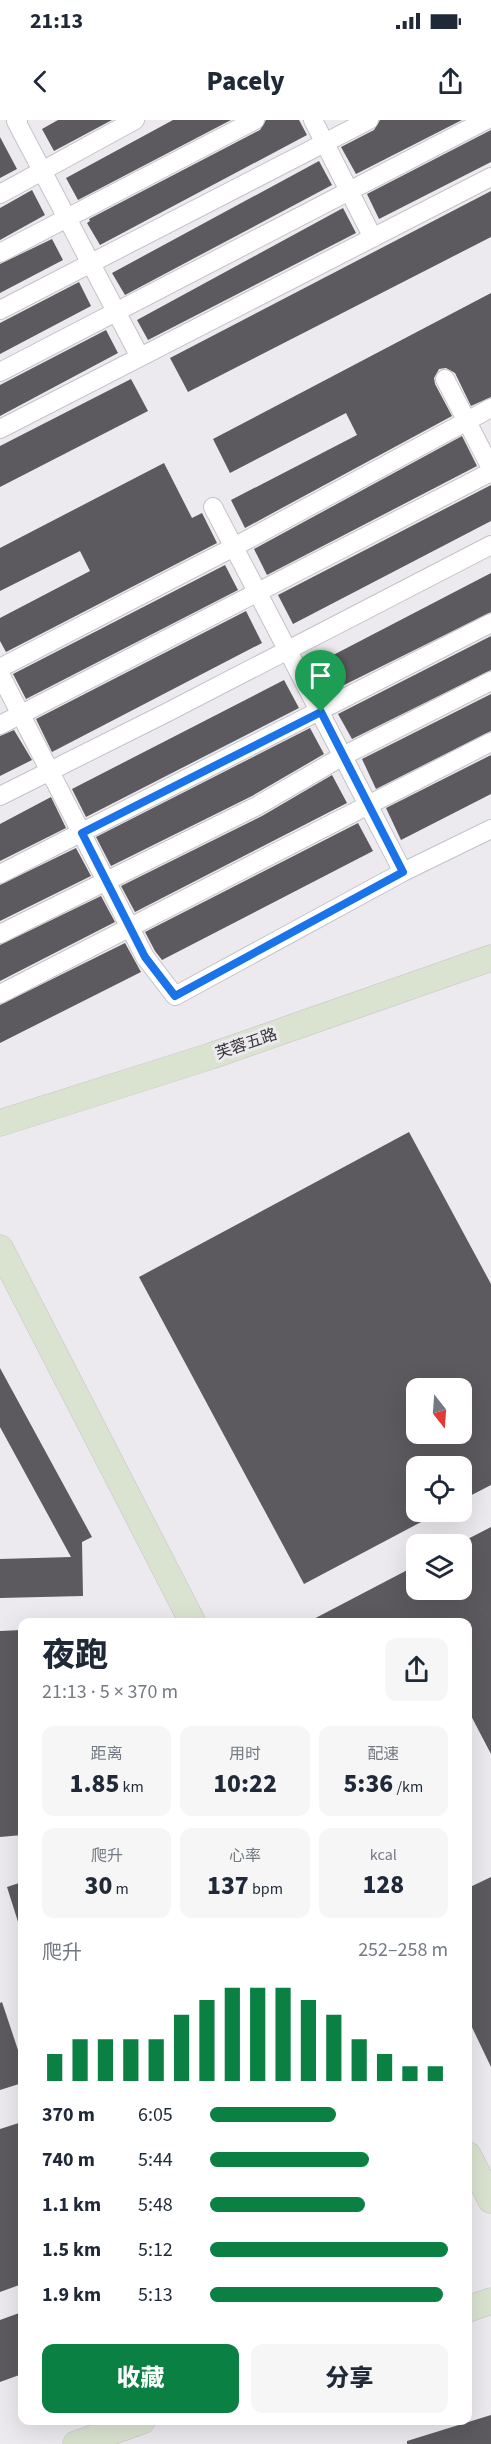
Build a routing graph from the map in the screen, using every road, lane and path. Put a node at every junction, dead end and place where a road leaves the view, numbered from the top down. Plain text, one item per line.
1 (18, 120) edge
2 (135, 120) edge
3 (255, 120) edge
4 (313, 120) edge
5 (369, 120) edge
6 (486, 120) edge
7 (324, 142) junction
8 (42, 171) junction
9 (491, 177) edge
10 (350, 193) junction
11 (0, 194) edge
12 (67, 219) junction
13 (373, 238) junction
14 (0, 254) edge
15 (90, 262) junction
16 (0, 309) edge
17 (117, 313) junction
18 (140, 357) junction
19 (0, 372) edge
20 (445, 379) dead end
21 (491, 408) edge
22 (466, 420) junction
23 (0, 429) edge
24 (491, 470) edge
25 (213, 507) dead end
26 (491, 545) edge
27 (234, 547) junction
28 (258, 591) junction
29 (491, 623) edge
30 (289, 650) junction
31 (0, 668) edge
32 (0, 674) edge
33 (491, 681) edge
34 (321, 712) junction
35 (21, 714) junction
36 (0, 725) edge
37 (491, 742) edge
38 (343, 756) junction
39 (50, 771) junction
40 (0, 796) edge
41 (369, 805) junction
42 (491, 829) edge
43 (82, 833) junction
44 (403, 872) junction
45 (0, 874) edge
46 (107, 881) junction
47 (130, 927) junction
48 (0, 934) edge
49 (491, 958) edge
50 (0, 994) edge
51 (0, 1123) edge
52 (0, 1248) edge
53 (190, 1618) edge
54 (472, 2163) edge
55 (491, 2200) edge
56 (491, 2301) edge
57 (472, 2308) edge
58 (131, 2425) edge
59 (76, 2444) edge

1 - 8 street
2 - 8 street
3 - 12 street
4 - 7 street
5 - 7 street
6 - 10 street
7 - 10 street
7 - 15 street
8 - 11 street
8 - 12 street
9 - 13 street
10 - 13 street
10 - 17 street
12 - 14 street
12 - 15 street
13 - 18 street
15 - 16 street
15 - 17 street
17 - 18 street
17 - 19 street
18 - 23 street
20 - 22 street
21 - 22 street
22 - 24 street
22 - 27 street
24 - 28 street
25 - 27 street
26 - 30 street
27 - 28 street
27 - 31 street
28 - 30 street
28 - 35 street
29 - 34 street
30 - 34 street
30 - 39 street
32 - 35 street
33 - 38 street
34 - 38 street
34 - 43 street
35 - 36 street
35 - 39 street
37 - 41 street
38 - 41 street
38 - 46 street
39 - 40 street
39 - 43 street
41 - 44 street
41 - 47 street
42 - 44 street
43 - 45 street
43 - 46 street
44 - 47 street
46 - 47 street
46 - 48 street
47 - 50 street
49 - 51 street, 芙蓉五路
52 - 53 street
54 - 55 street
56 - 57 street
58 - 59 street

